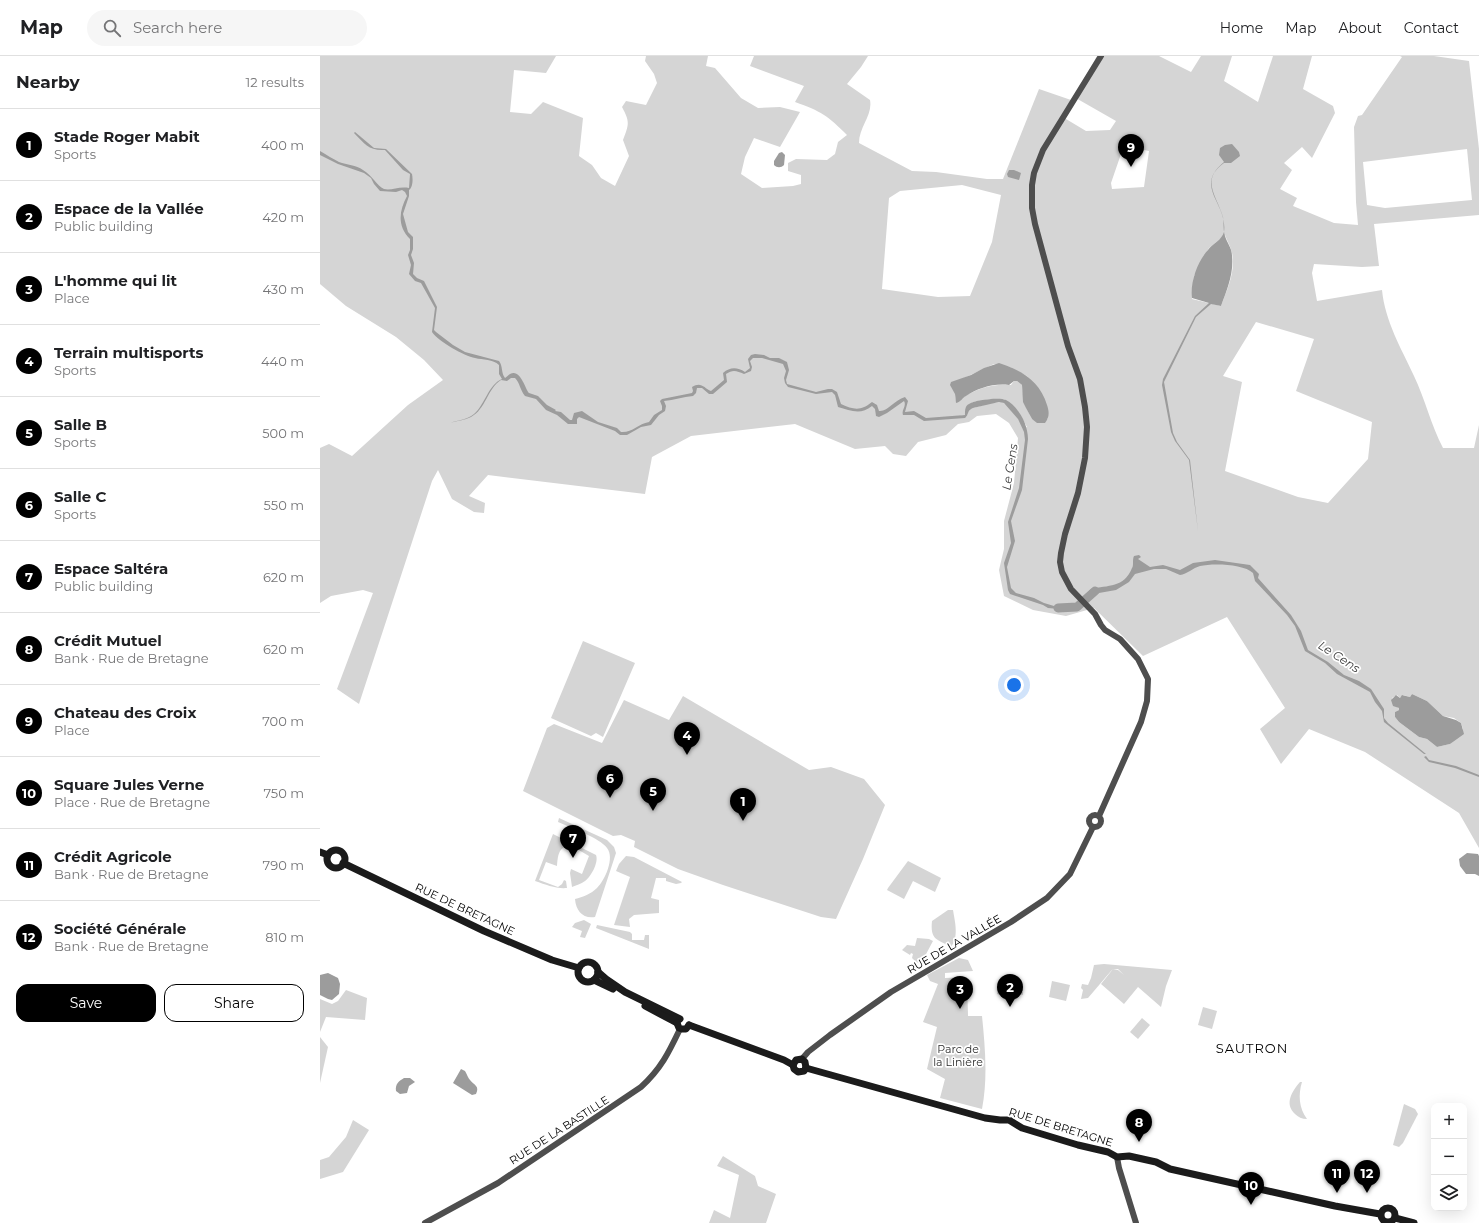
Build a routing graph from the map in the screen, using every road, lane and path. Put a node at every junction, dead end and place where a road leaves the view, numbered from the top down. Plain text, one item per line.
1 (1101, 56) edge
2 (320, 852) edge
3 (328, 855) junction
4 (343, 863) junction
5 (580, 968) junction
6 (598, 972) junction
7 (594, 980) junction
8 (611, 985) junction
9 (679, 1023) junction
10 (802, 1059) junction
11 (793, 1065) junction
12 (806, 1068) junction
13 (1117, 1156) junction
14 (1380, 1214) junction
15 (1394, 1218) junction
16 (425, 1223) edge
17 (1136, 1223) edge
18 (1414, 1223) edge

1 - 10 street, RUE DE LA VALLÉE
2 - 3 main road
3 - 4 main road
3 - 4 main road
4 - 5 main road, RUE DE BRETAGNE
5 - 6 main road
5 - 7 main road
6 - 7 main road
6 - 8 main road
7 - 8 main road
8 - 9 main road
9 - 11 main road
9 - 16 street, RUE DE LA BASTILLE
10 - 11 main road
10 - 12 main road
11 - 12 main road
12 - 13 main road, RUE DE BRETAGNE
13 - 14 main road, RUE DE BRETAGNE
13 - 17 street
14 - 15 main road
14 - 15 main road
15 - 18 main road

